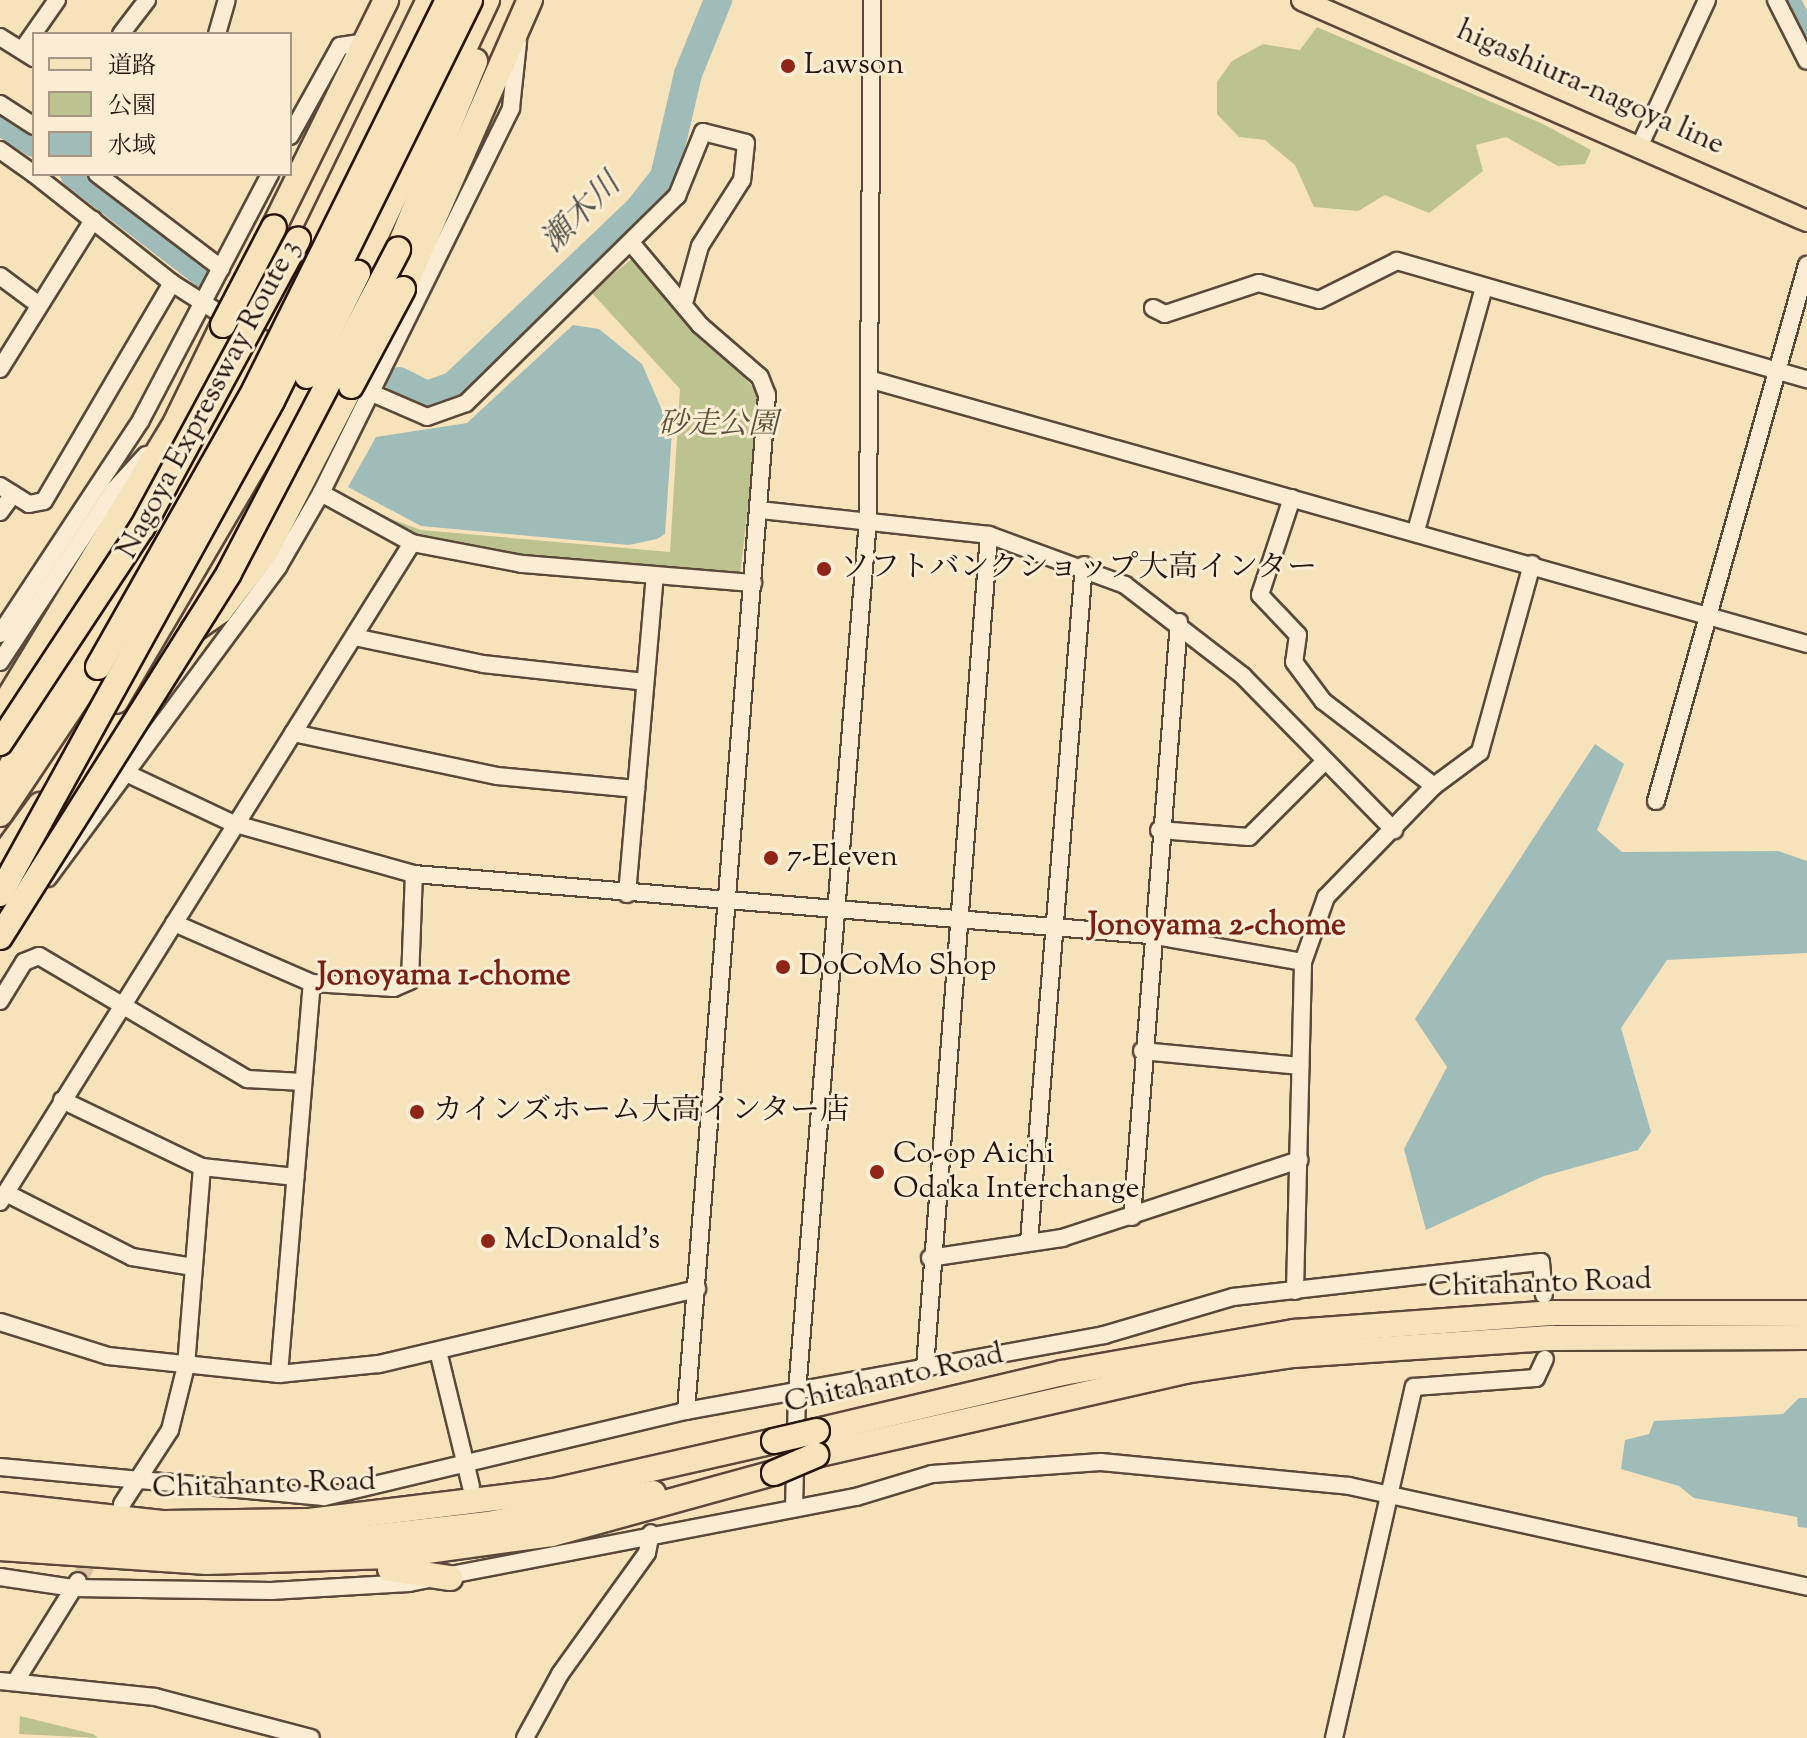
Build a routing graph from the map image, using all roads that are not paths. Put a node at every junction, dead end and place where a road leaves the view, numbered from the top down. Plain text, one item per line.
1 (57, 0) edge
2 (147, 0) edge
3 (227, 0) edge
4 (386, 0) edge
5 (470, 0) edge
6 (487, 0) edge
7 (501, 0) edge
8 (530, 0) edge
9 (872, 0) edge
10 (1302, 0) edge
11 (1707, 0) edge
12 (1776, 0) edge
13 (435, 1) edge
14 (40, 32) edge
15 (123, 32) edge
16 (218, 32) edge
17 (518, 33) junction
18 (0, 37) edge
19 (365, 42) junction
20 (28, 54) edge
21 (1807, 61) edge
22 (0, 104) edge
23 (32, 125) edge
24 (292, 132) edge
25 (1641, 143) junction
26 (0, 150) edge
27 (32, 173) edge
28 (37, 176) edge
29 (100, 176) edge
30 (269, 176) edge
31 (93, 220) junction
32 (1807, 221) edge
33 (304, 242) junction
34 (632, 244) junction
35 (1807, 265) edge
36 (221, 268) junction
37 (0, 276) edge
38 (172, 283) junction
39 (1484, 287) junction
40 (685, 300) junction
41 (39, 305) junction
42 (202, 305) junction
43 (1153, 308) dead end
44 (0, 369) edge
45 (1778, 371) junction
46 (1807, 379) edge
47 (872, 380) junction
48 (374, 398) junction
49 (176, 422) junction
50 (6, 490) edge
51 (321, 493) junction
52 (1292, 498) junction
53 (760, 510) junction
54 (0, 512) edge
55 (868, 519) junction
56 (1416, 531) junction
57 (989, 535) junction
58 (412, 543) junction
59 (1532, 564) junction
60 (1084, 565) junction
61 (655, 576) junction
62 (753, 583) junction
63 (5, 614) edge
64 (1709, 617) junction
65 (1179, 622) junction
66 (0, 634) edge
67 (359, 638) junction
68 (1807, 644) edge
69 (0, 662) edge
70 (140, 668) junction
71 (645, 682) junction
72 (0, 712) edge
73 (293, 733) junction
74 (0, 743) edge
75 (1325, 761) junction
76 (128, 774) junction
77 (0, 784) edge
78 (1434, 786) junction
79 (636, 789) junction
80 (1656, 801) dead end
81 (0, 814) edge
82 (232, 823) junction
83 (1159, 830) junction
84 (1394, 830) junction
85 (0, 860) edge
86 (414, 874) junction
87 (0, 894) edge
88 (627, 894) junction
89 (726, 901) junction
90 (840, 910) junction
91 (957, 920) junction
92 (174, 923) junction
93 (1053, 928) junction
94 (1150, 935) junction
95 (0, 936) edge
96 (1303, 962) junction
97 (312, 983) junction
98 (0, 1001) edge
99 (122, 1002) junction
100 (1142, 1051) junction
101 (1300, 1066) junction
102 (303, 1082) junction
103 (62, 1100) junction
104 (1299, 1160) junction
105 (202, 1167) junction
106 (295, 1177) junction
107 (3, 1198) edge
108 (1132, 1217) junction
109 (1029, 1242) junction
110 (930, 1258) junction
111 (193, 1267) junction
112 (697, 1289) junction
113 (1295, 1291) junction
114 (1544, 1295) dead end
115 (1807, 1313) edge
116 (0, 1322) edge
117 (1807, 1337) edge
118 (438, 1351) junction
119 (1545, 1359) dead end
120 (186, 1366) junction
121 (925, 1367) junction
122 (279, 1374) junction
123 (797, 1392) junction
124 (686, 1411) junction
125 (816, 1443) junction
126 (773, 1460) junction
127 (464, 1463) junction
128 (0, 1467) edge
129 (140, 1479) junction
130 (471, 1486) dead end
131 (1389, 1494) junction
132 (122, 1504) dead end
133 (0, 1505) edge
134 (794, 1508) junction
135 (0, 1527) edge
136 (651, 1533) junction
137 (0, 1548) edge
138 (33, 1552) junction
139 (0, 1577) edge
140 (450, 1578) junction
141 (77, 1584) junction
142 (1807, 1587) edge
143 (8, 1680) edge
144 (311, 1738) edge
145 (525, 1738) edge
146 (1334, 1738) edge

1 - 14 street
2 - 15 street
3 - 16 street
4 - 19 highway
5 - 87 highway, Nagoya Expressway Route 3, bridge
6 - 70 highway, bridge
7 - 95 highway, bridge
8 - 17 highway
9 - 47 street
10 - 25 main road, higashiura-nagoya line
11 - 25 street
12 - 21 street
13 - 33 highway
13 - 81 highway, Nagoya Expressway Route 3, bridge
17 - 48 street
17 - 70 highway, bridge
18 - 20 street
19 - 24 street
19 - 49 highway, bridge
22 - 23 street
25 - 32 main road, higashiura-nagoya line
26 - 27 street
28 - 31 street
29 - 36 street
30 - 36 street
31 - 38 street
31 - 41 street
33 - 74 highway, bridge
33 - 77 highway
34 - 40 street
34 - 40 street
34 - 48 street
35 - 45 street
36 - 42 street
37 - 41 street
38 - 42 street
38 - 50 street
39 - 43 street
39 - 45 street
39 - 56 street
40 - 53 street
41 - 44 street
42 - 48 street
42 - 63 street
45 - 46 street
45 - 64 street
47 - 52 street
47 - 55 street
48 - 51 street
49 - 69 street
49 - 72 highway
50 - 54 street
51 - 58 street
51 - 76 street
52 - 56 street
52 - 78 street
53 - 55 street
53 - 62 street
55 - 57 street
55 - 90 street
56 - 59 street
57 - 60 street
57 - 91 street
58 - 61 street
58 - 67 street
59 - 64 street
59 - 78 street
60 - 65 street
60 - 93 street
61 - 62 street
61 - 71 street
62 - 89 street
63 - 66 street
64 - 68 street
64 - 80 street
65 - 75 street
65 - 83 street
67 - 71 street
67 - 73 street
70 - 85 highway
71 - 79 street
73 - 79 street
73 - 82 street
75 - 83 street
75 - 84 street
76 - 82 street
76 - 95 street
78 - 84 street
79 - 88 street
82 - 86 street
82 - 92 street
83 - 94 street
84 - 96 street
86 - 88 street
86 - 97 street
88 - 89 street
89 - 90 street
89 - 112 street
90 - 91 street
90 - 123 street
91 - 93 street
91 - 110 street
92 - 97 street
92 - 99 street
93 - 94 street
93 - 109 street
94 - 96 street
94 - 100 street
96 - 101 street
97 - 102 street
98 - 99 street
99 - 102 street
99 - 103 street
100 - 101 street
100 - 108 street
101 - 104 street
102 - 106 street
103 - 105 street
103 - 107 street
104 - 108 street
104 - 113 street
105 - 106 street
105 - 111 street
106 - 122 street
107 - 111 street
108 - 109 street
109 - 110 street
110 - 121 street
111 - 120 street
112 - 118 street
112 - 124 street
113 - 114 street
113 - 121 street
115 - 125 highway, Chitahanto Road
116 - 120 street
117 - 125 highway, Chitahanto Road
118 - 122 street
118 - 127 street
119 - 131 street
120 - 122 street
120 - 129 street
121 - 123 street
123 - 124 street
123 - 134 street
124 - 127 street
125 - 126 highway, bridge
126 - 133 highway, Chitahanto Road
126 - 135 highway, Chitahanto Road
126 - 138 highway
127 - 129 street
127 - 130 street
128 - 129 street
129 - 132 street
131 - 134 street
131 - 142 street
131 - 146 street
134 - 136 street
136 - 140 street
136 - 145 street
137 - 138 highway
138 - 140 highway
139 - 141 street
140 - 141 street
141 - 143 street
143 - 144 street

